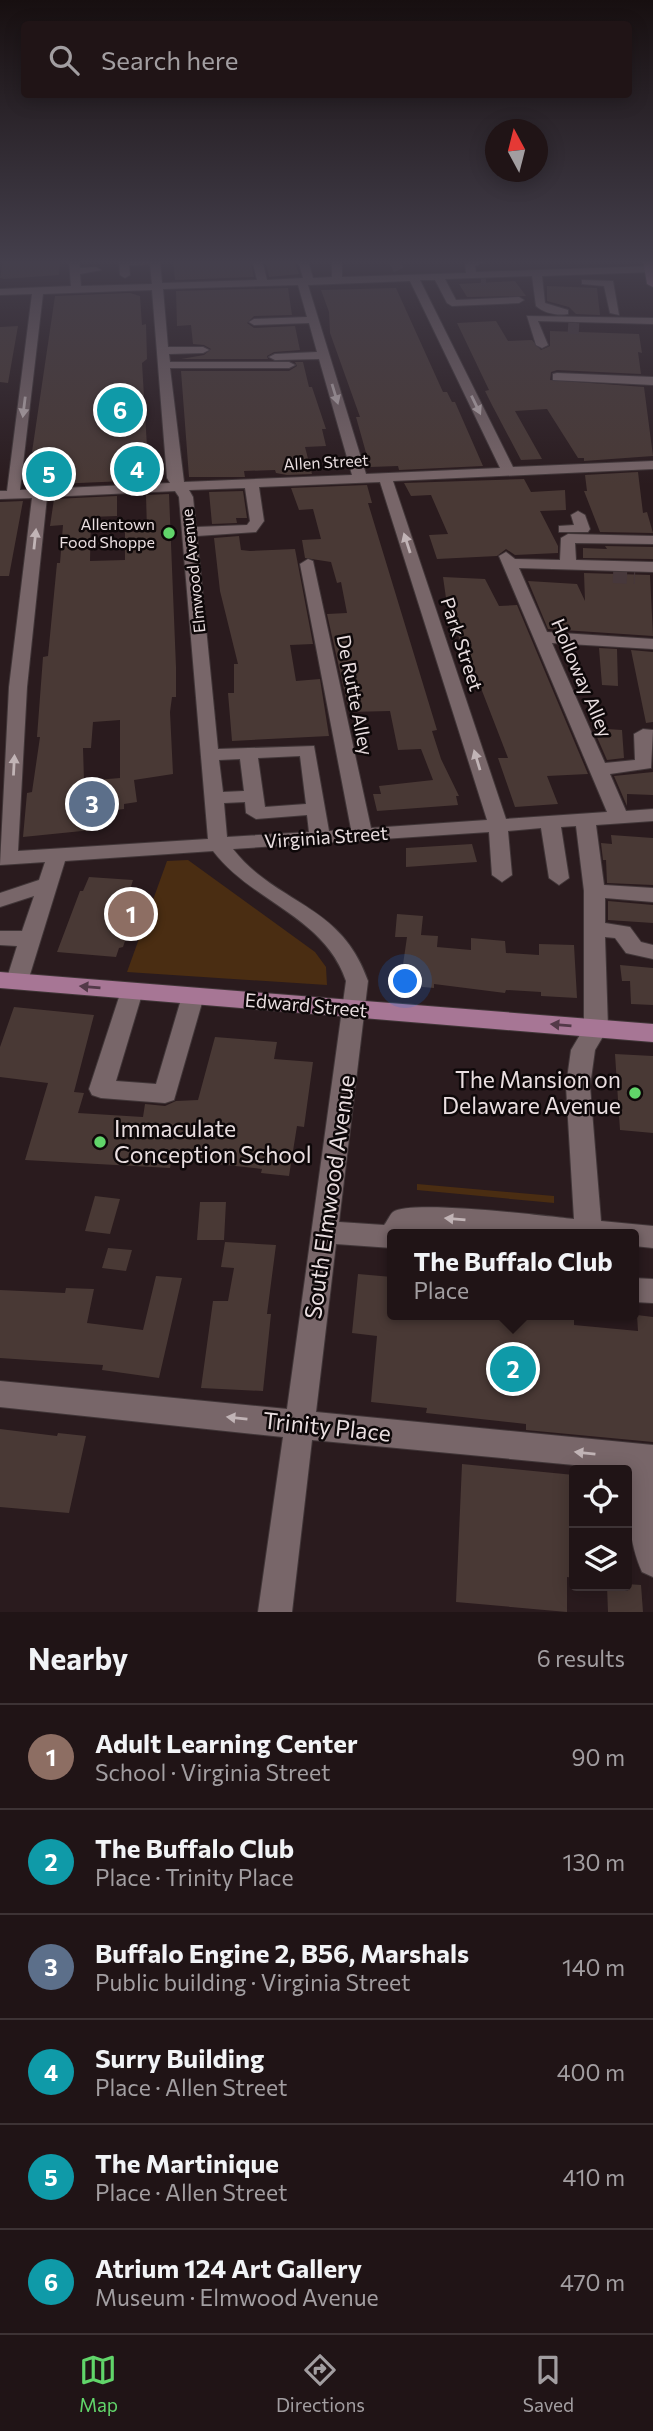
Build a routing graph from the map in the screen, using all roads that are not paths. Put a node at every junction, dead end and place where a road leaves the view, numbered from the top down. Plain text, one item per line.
1 (31, 335) edge
2 (161, 335) edge
3 (317, 335) edge
4 (437, 335) edge
5 (537, 335) edge
6 (542, 345) dead end
7 (203, 350) dead end
8 (162, 351) junction
9 (323, 355) junction
10 (254, 358) dead end
11 (163, 365) junction
12 (289, 365) dead end
13 (557, 377) dead end
14 (653, 381) edge
15 (653, 464) edge
16 (508, 470) junction
17 (385, 476) junction
18 (360, 478) junction
19 (251, 483) junction
20 (179, 486) junction
21 (40, 493) junction
22 (6, 494) edge
23 (578, 515) dead end
24 (563, 528) junction
25 (189, 532) junction
26 (653, 540) edge
27 (568, 562) junction
28 (308, 564) dead end
29 (509, 564) junction
30 (653, 567) edge
31 (613, 576) tunnel mouth
32 (635, 577) tunnel mouth
33 (653, 578) edge
34 (541, 637) junction
35 (653, 644) edge
36 (653, 735) edge
37 (248, 753) junction
38 (210, 755) junction
39 (598, 769) junction
40 (254, 796) junction
41 (214, 798) junction
42 (316, 809) junction
43 (653, 815) edge
44 (619, 817) junction
45 (585, 819) junction
46 (550, 821) junction
47 (498, 825) junction
48 (362, 834) junction
49 (320, 837) junction
50 (218, 844) junction
51 (57, 855) junction
52 (3, 860) edge
53 (502, 875) dead end
54 (559, 878) dead end
55 (50, 883) junction
56 (594, 891) junction
57 (653, 895) edge
58 (0, 900) edge
59 (594, 929) junction
60 (0, 938) edge
61 (32, 939) junction
62 (653, 952) edge
63 (8, 981) edge
64 (132, 991) junction
65 (193, 996) junction
66 (355, 1009) junction
67 (596, 1028) junction
68 (653, 1033) edge
69 (397, 1229) edge
70 (565, 1229) edge
71 (588, 1229) edge
72 (326, 1231) junction
73 (387, 1236) edge
74 (0, 1394) edge
75 (300, 1424) junction
76 (643, 1459) edge
77 (653, 1561) edge
78 (275, 1612) edge

1 -> 22 street
2 - 8 street, Elmwood Avenue
3 - 9 street
4 -> 16 street
5 - 6 street
7 - 8 street
8 - 11 street, Elmwood Avenue
9 - 10 street
9 -> 18 street
11 - 12 street
11 - 20 street, Elmwood Avenue
13 - 14 street
15 - 16 street, Allen Street
16 - 17 street, Allen Street
17 - 18 street, Allen Street
47 -> 17 street, Park Street
18 - 19 street, Allen Street
19 - 20 street, Allen Street
19 - 25 street
20 - 21 street, Allen Street
20 - 25 street, Elmwood Avenue
21 - 22 street, Allen Street
52 -> 21 street
23 - 24 lane
24 - 26 lane
24 - 27 lane
25 - 38 street, Elmwood Avenue
27 - 29 street
27 - 30 street
28 - 48 street, De Rutte Alley
29 - 31 lane
29 - 34 street, Holloway Alley
32 - 33 street
34 - 35 street
34 - 39 street, Holloway Alley
36 - 39 street
37 - 38 street
37 - 40 street
37 - 42 street
38 - 41 street, Elmwood Avenue
39 - 44 street, Holloway Alley
40 - 41 street
40 - 42 street
41 - 50 street, Elmwood Avenue
42 - 49 street
43 - 44 street, Virginia Street
44 - 45 street, Virginia Street
45 - 46 street, Virginia Street
45 - 56 street
46 - 47 street, Virginia Street
46 - 54 street
47 - 48 street, Virginia Street
47 - 53 street, Park Street
48 - 49 street, Virginia Street
49 - 50 street, Virginia Street
50 - 51 street, Virginia Street
50 - 66 street, South Elmwood Avenue
51 - 52 street, Virginia Street
51 - 55 street
55 - 58 street
55 - 61 street
56 - 57 street
56 - 59 street
59 - 62 street
59 - 67 street
60 - 61 street
61 - 63 street
64 -> 63 main road, Edward Street
64 - 65 main road, Edward Street
64 - 65 street
65 - 66 main road, Edward Street
67 -> 66 main road, Edward Street
66 - 72 street, South Elmwood Avenue
67 - 68 main road, Edward Street
67 - 71 street
70 -> 69 street
72 - 73 street
72 - 75 street, South Elmwood Avenue
75 -> 74 street, Trinity Place
76 -> 75 street, Trinity Place
75 - 78 street, South Elmwood Avenue
76 - 77 street

